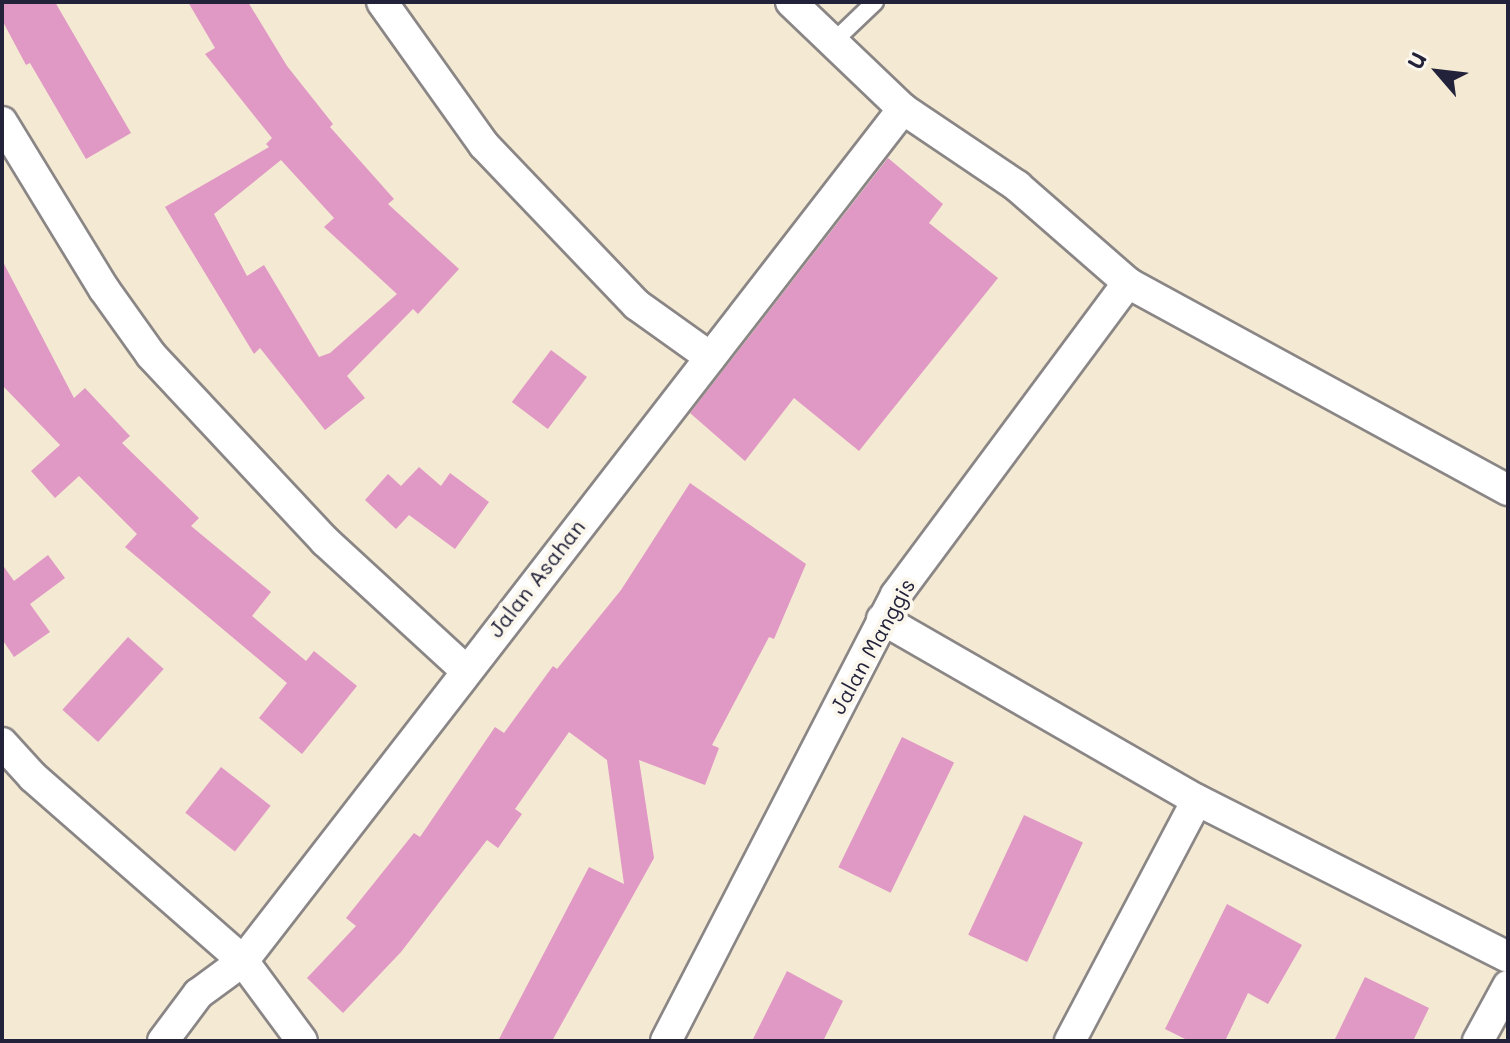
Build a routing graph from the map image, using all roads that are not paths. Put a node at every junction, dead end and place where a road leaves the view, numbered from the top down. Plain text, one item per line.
1 (382, 2) edge
2 (791, 2) edge
3 (875, 2) edge
4 (831, 44) junction
5 (903, 109) junction
6 (2, 122) edge
7 (1128, 283) junction
8 (710, 357) junction
9 (1508, 490) edge
10 (882, 619) junction
11 (464, 669) junction
12 (2, 743) edge
13 (1197, 800) junction
14 (1508, 957) edge
15 (243, 961) junction
16 (1508, 986) edge
17 (163, 1041) edge
18 (302, 1041) edge
19 (666, 1041) edge
20 (1070, 1041) edge
21 (1478, 1041) edge

1 - 8 street
2 - 4 street
3 - 4 lane
4 - 5 street
5 - 7 street
5 - 8 street, Jalan Asahan
6 - 11 street
7 - 9 street
7 - 10 street, Jalan Manggis
8 - 11 street, Jalan Asahan
10 - 13 street
10 - 19 street, Jalan Manggis
11 - 15 street, Jalan Asahan
12 - 15 street
13 - 14 street
13 - 20 street
15 - 17 street, Jalan Asahan
15 - 18 street
16 - 21 street

